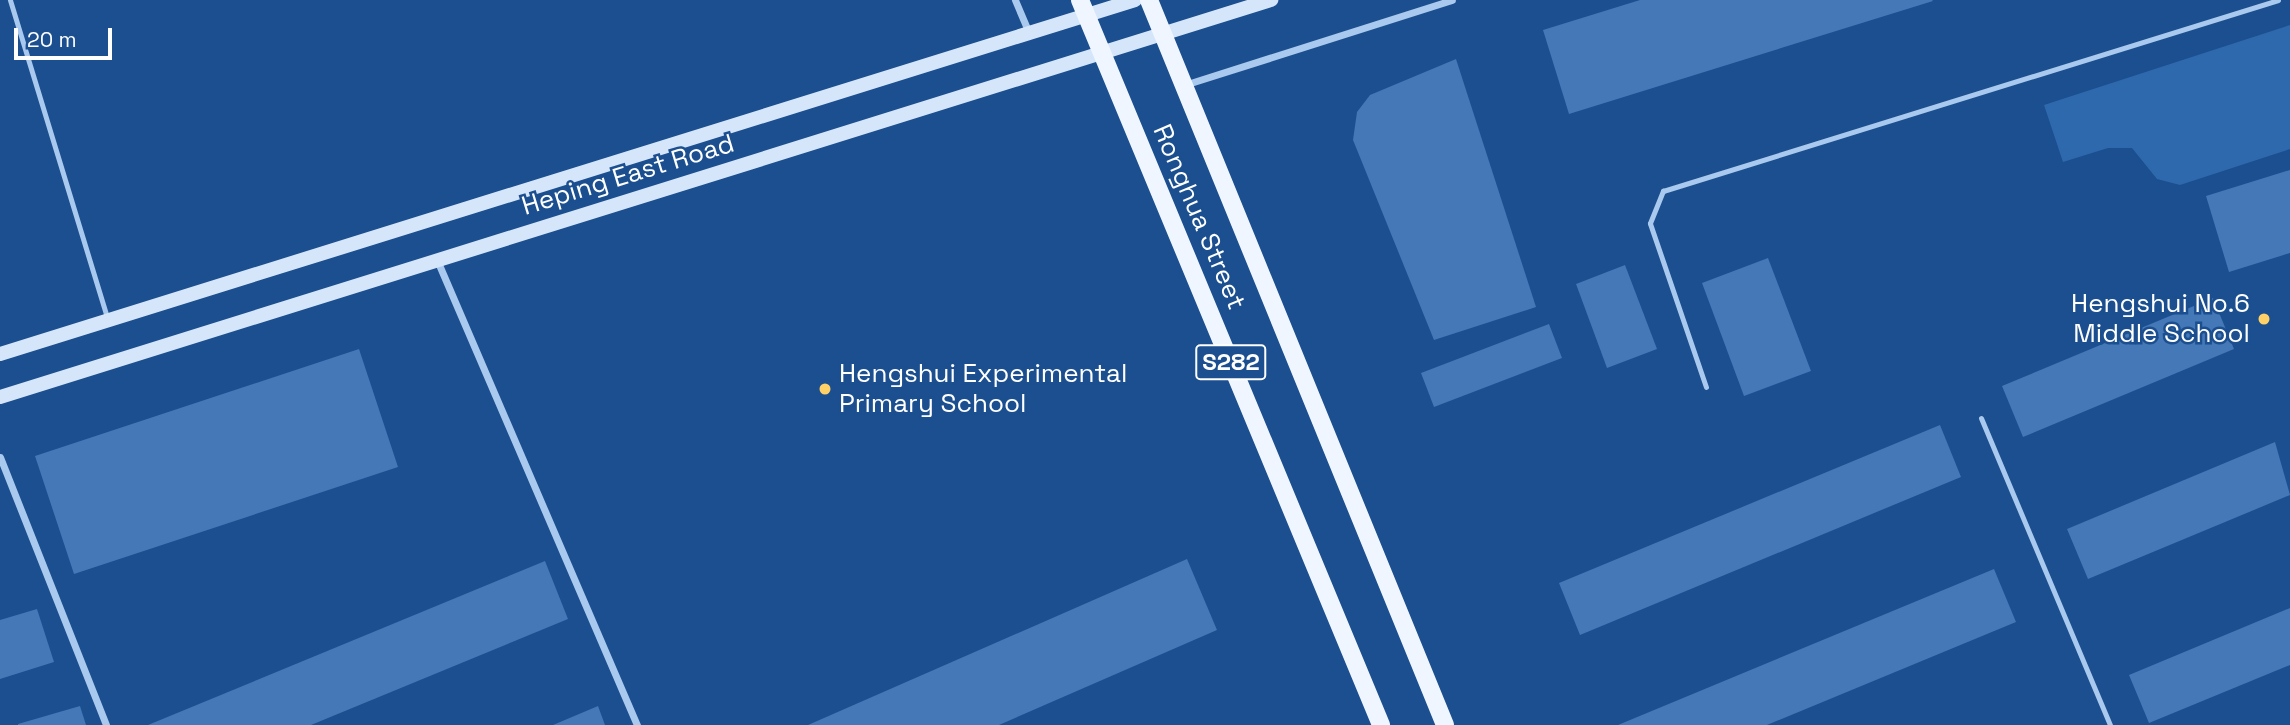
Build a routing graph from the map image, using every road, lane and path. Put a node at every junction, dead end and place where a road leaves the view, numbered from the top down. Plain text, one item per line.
1 (10, 0) edge
2 (1015, 0) edge
3 (1135, 0) edge
4 (1149, 0) edge
5 (1271, 0) edge
6 (1452, 0) edge
7 (2278, 0) edge
8 (1083, 8) edge
9 (1029, 33) junction
10 (1163, 34) junction
11 (1102, 53) junction
12 (1184, 85) junction
13 (437, 260) junction
14 (108, 321) junction
15 (0, 354) edge
16 (1706, 387) dead end
17 (0, 397) edge
18 (1981, 418) dead end
19 (0, 457) edge
20 (106, 725) edge
21 (636, 725) edge
22 (1381, 725) edge
23 (1445, 725) edge
24 (2110, 725) edge

1 - 14 lane
2 - 9 street
3 - 8 main road, Heping East Road
4 - 10 main road, Ronghua Street / S282
5 - 10 main road, Heping East Road
6 - 12 street
7 - 16 lane
8 - 9 main road, Heping East Road
8 - 11 main road, Ronghua Street / S282
9 - 14 main road, Heping East Road
10 - 11 main road, Heping East Road
10 - 12 main road, Ronghua Street / S282
11 - 13 main road, Heping East Road
11 - 22 main road, Ronghua Street / S282
12 - 23 main road, Ronghua Street / S282
13 - 17 main road, Heping East Road
13 - 21 street
14 - 15 main road, Heping East Road
18 - 24 lane
19 - 20 street

